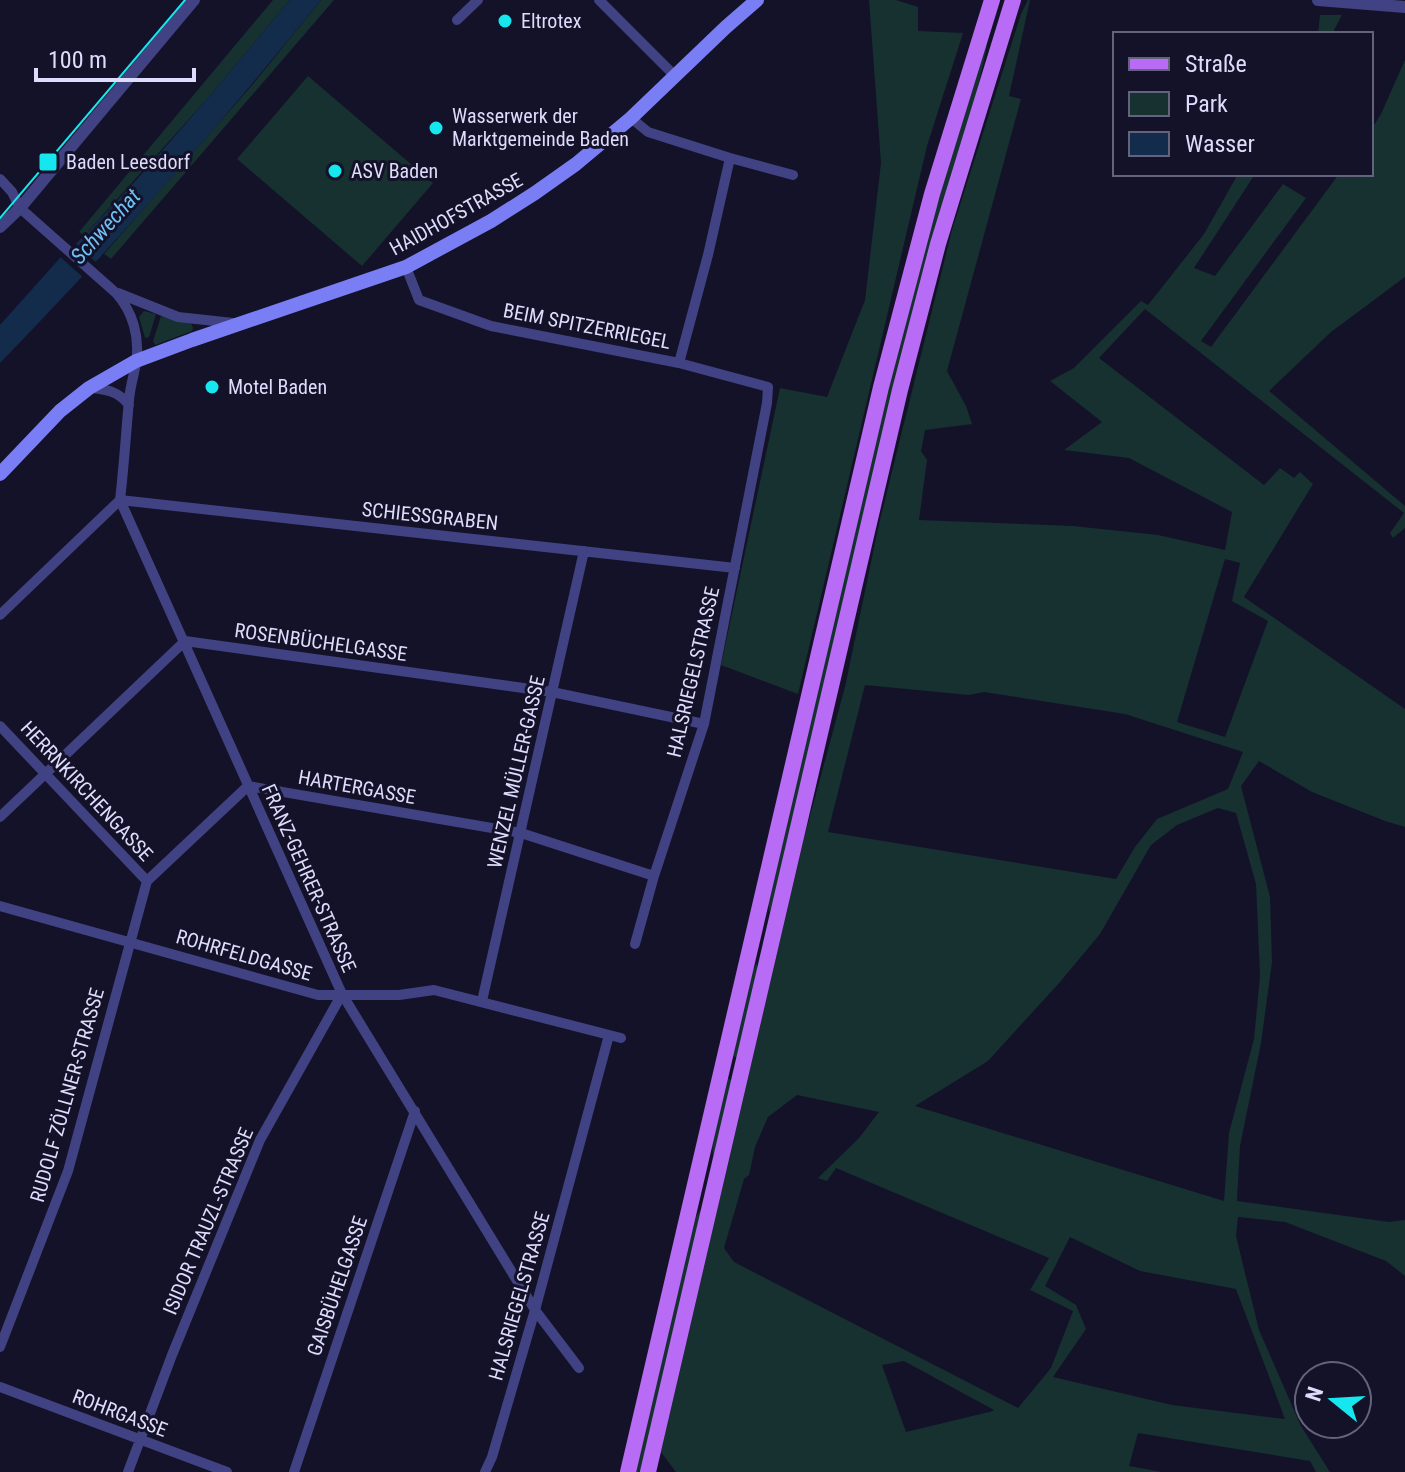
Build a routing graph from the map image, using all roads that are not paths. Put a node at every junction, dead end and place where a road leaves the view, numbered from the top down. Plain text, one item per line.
1 (194, 0) edge
2 (478, 0) edge
3 (599, 0) edge
4 (757, 0) edge
5 (992, 0) edge
6 (1013, 0) edge
7 (1318, 0) edge
8 (1405, 7) edge
9 (457, 20) dead end
10 (675, 76) junction
11 (631, 118) junction
12 (730, 158) junction
13 (793, 175) dead end
14 (0, 179) edge
15 (20, 208) junction
16 (0, 227) edge
17 (406, 267) junction
18 (116, 293) junction
19 (241, 324) junction
20 (136, 361) junction
21 (679, 363) junction
22 (89, 388) junction
23 (767, 403) joint
24 (129, 405) junction
25 (0, 474) edge
26 (120, 500) junction
27 (584, 551) junction
28 (735, 568) junction
29 (0, 615) edge
30 (185, 641) junction
31 (552, 692) junction
32 (704, 724) junction
33 (0, 726) edge
34 (44, 774) junction
35 (248, 786) junction
36 (0, 817) edge
37 (521, 833) junction
38 (654, 876) junction
39 (147, 881) junction
40 (0, 906) edge
41 (129, 942) junction
42 (635, 944) dead end
43 (342, 994) junction
44 (482, 1001) junction
45 (609, 1035) junction
46 (621, 1038) dead end
47 (415, 1111) junction
48 (535, 1310) junction
49 (0, 1347) edge
50 (579, 1368) dead end
51 (0, 1387) edge
52 (140, 1440) junction
53 (128, 1472) edge
54 (227, 1472) edge
55 (294, 1472) edge
56 (485, 1472) edge
57 (628, 1472) edge
58 (648, 1472) edge

1 - 15 street
2 - 9 street
3 - 10 street
4 - 10 main road, HAIDHOFSTRASSE
5 - 57 main road
6 - 58 main road
7 - 8 street
10 - 11 main road, HAIDHOFSTRASSE
11 - 12 street
11 - 17 main road, HAIDHOFSTRASSE
12 - 13 street
12 - 21 street
14 - 15 street
15 - 16 street
15 - 18 street
17 - 19 main road, HAIDHOFSTRASSE
17 - 21 street, BEIM SPITZERRIEGEL
18 - 19 street, HAIDHOFSTRASSE
18 - 20 street
19 - 20 main road
20 - 22 main road
20 - 24 street
21 - 23 street, BEIM SPITZERRIEGEL
22 - 24 street
22 - 25 main road
23 - 28 street, HALSRIEGELSTRASSE
24 - 26 street
26 - 27 street, SCHIESSGRABEN
26 - 29 street
26 - 30 street, FRANZ-GEHRER-STRASSE
27 - 28 street, SCHIESSGRABEN
27 - 31 street, WENZEL MÜLLER-GASSE
28 - 32 street, HALSRIEGELSTRASSE
30 - 31 street, ROSENBÜCHELGASSE
30 - 34 street
30 - 35 street, FRANZ-GEHRER-STRASSE
31 - 32 street, ROSENBÜCHELGASSE
31 - 37 street, WENZEL MÜLLER-GASSE
32 - 38 street, HALSRIEGELSTRASSE
33 - 34 street, HERRNKIRCHENGASSE
34 - 36 street
34 - 39 street, HERRNKIRCHENGASSE
35 - 37 street, HARTERGASSE
35 - 39 street
35 - 43 street, FRANZ-GEHRER-STRASSE
37 - 38 street, HARTERGASSE
37 - 44 street, WENZEL MÜLLER-GASSE
38 - 42 street, HALSRIEGELSTRASSE
39 - 41 street
40 - 41 street, ROHRFELDGASSE
41 - 43 street, ROHRFELDGASSE
41 - 49 street, RUDOLF ZÖLLNER-STRASSE
43 - 44 street, ROHRFELDGASSE
43 - 47 street, FRANZ-GEHRER-STRASSE
43 - 52 street, ISIDOR TRAUZL-STRASSE
44 - 45 street, ROHRFELDGASSE
45 - 46 street, ROHRFELDGASSE
45 - 48 street, HALSRIEGELSTRASSE
47 - 48 street, FRANZ-GEHRER-STRASSE
47 - 55 street, GAISBÜHELGASSE
48 - 50 street, FRANZ-GEHRER-STRASSE
48 - 56 street, HALSRIEGELSTRASSE
51 - 52 street, ROHRGASSE
52 - 53 street, ISIDOR TRAUZL-STRASSE
52 - 54 street, ROHRGASSE

